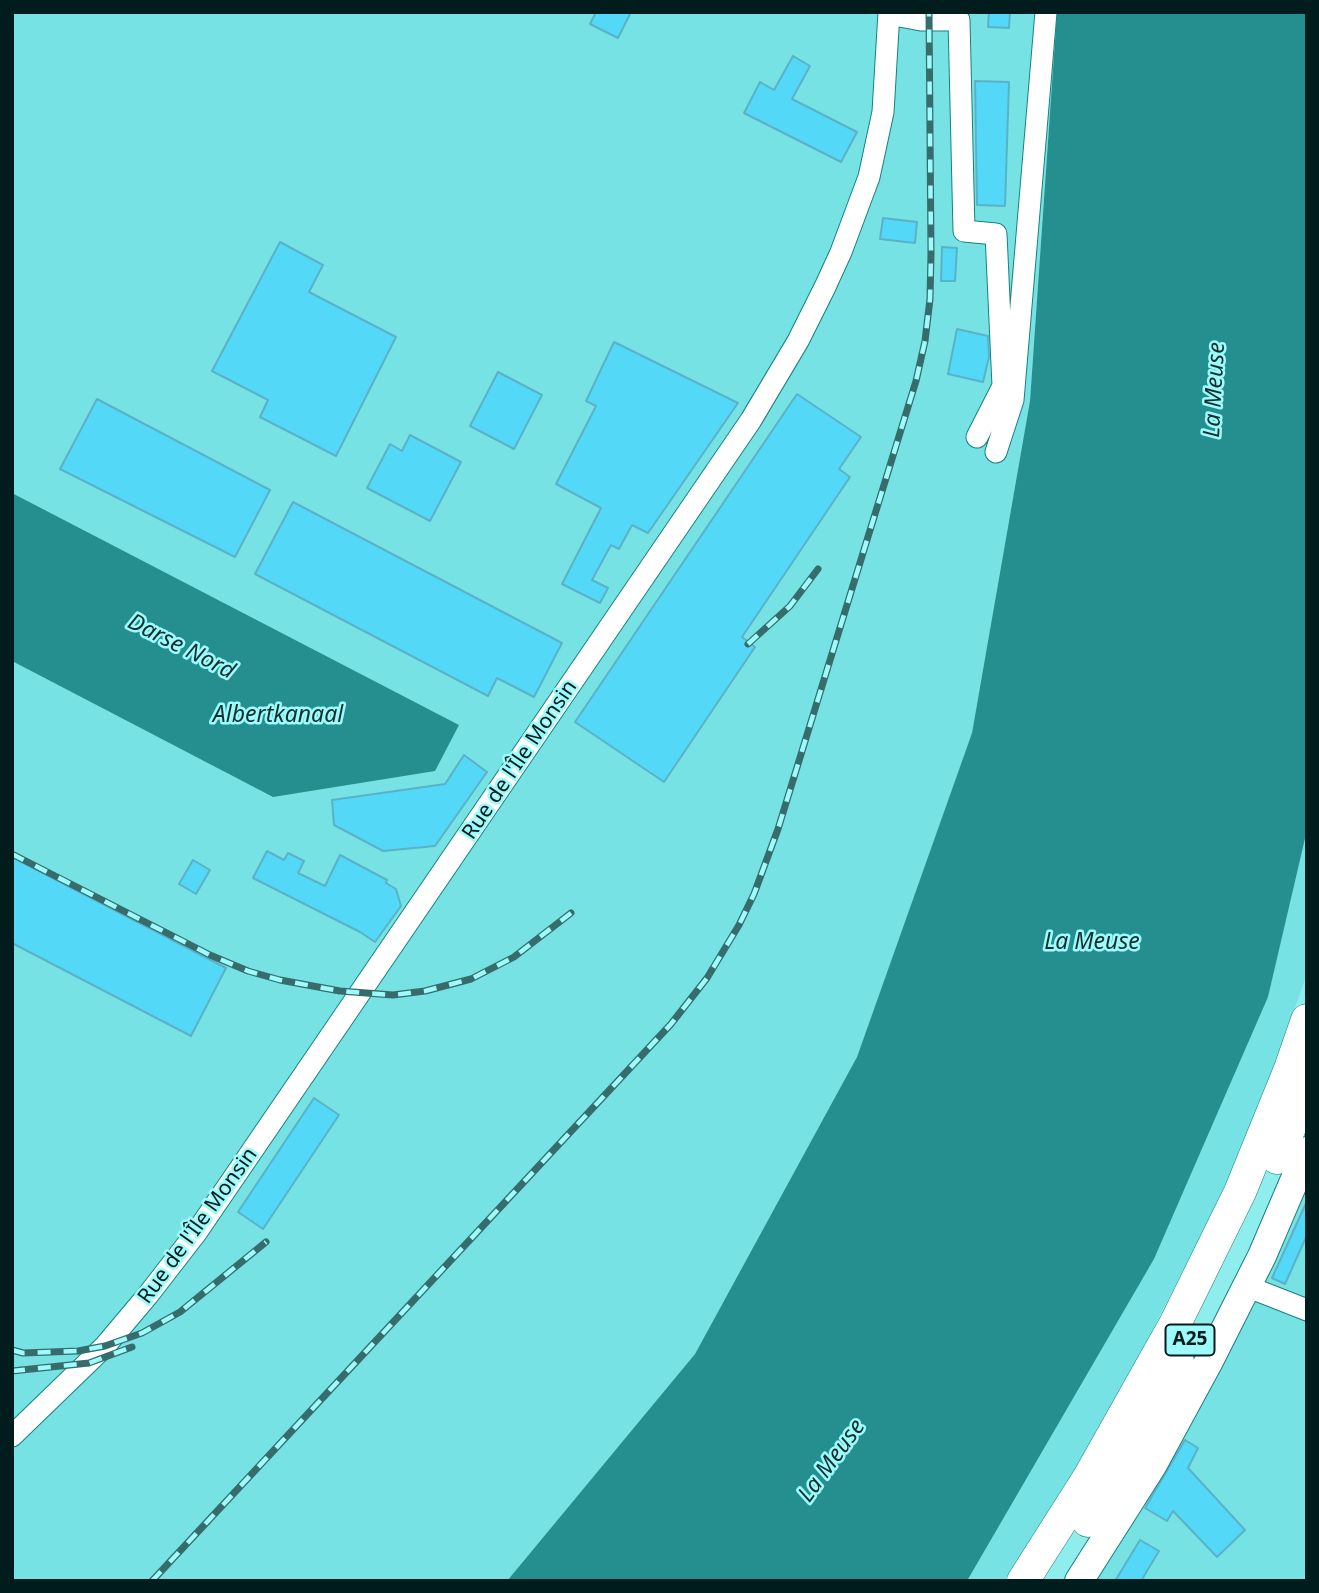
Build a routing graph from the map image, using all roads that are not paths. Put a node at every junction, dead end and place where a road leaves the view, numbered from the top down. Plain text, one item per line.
1 (1046, 12) edge
2 (889, 13) edge
3 (977, 437) dead end
4 (996, 452) dead end
5 (1307, 1020) edge
6 (1307, 1087) edge
7 (1307, 1151) edge
8 (1301, 1183) edge
9 (1246, 1286) junction
10 (1307, 1310) edge
11 (12, 1436) edge
12 (1023, 1581) edge
13 (1049, 1581) edge
14 (1079, 1581) edge

1 - 4 street
2 - 3 street
2 - 11 street, Rue de l'Île Monsin
5 - 12 highway, A25
6 - 13 highway, A25
7 - 8 main road
8 - 9 main road
9 - 10 street
9 - 14 main road

